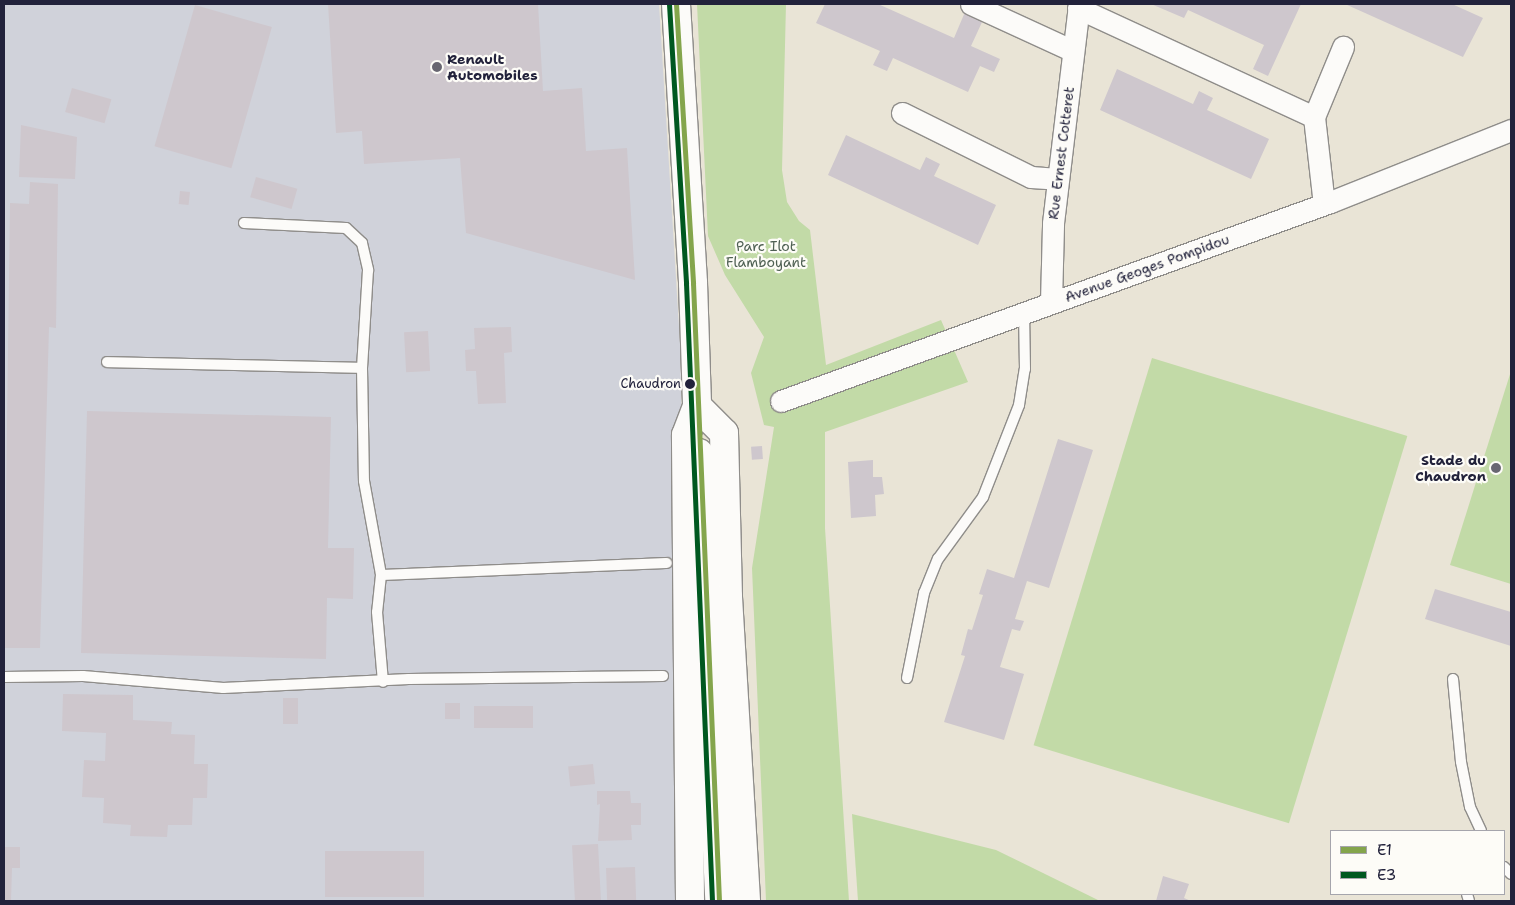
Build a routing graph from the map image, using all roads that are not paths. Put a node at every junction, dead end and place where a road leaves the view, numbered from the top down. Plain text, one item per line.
1 (676, 4) edge
2 (971, 4) edge
3 (1079, 6) edge
4 (1343, 47) dead end
5 (1073, 51) junction
6 (902, 113) dead end
7 (1314, 117) junction
8 (1511, 130) edge
9 (1058, 180) junction
10 (1330, 202) junction
11 (244, 223) dead end
12 (1051, 302) junction
13 (1024, 312) junction
14 (107, 362) dead end
15 (362, 368) junction
16 (781, 401) dead end
17 (697, 406) junction
18 (667, 564) dead end
19 (381, 574) junction
20 (663, 676) dead end
21 (4, 677) edge
22 (907, 678) dead end
23 (1453, 679) dead end
24 (383, 682) junction
25 (1481, 830) edge
26 (690, 901) edge
27 (719, 901) edge
28 (746, 901) edge

1 - 17 main road
2 - 5 street
3 - 5 street, Rue Ernest Cotteret
3 - 7 street
4 - 7 street
5 - 9 street, Rue Ernest Cotteret
6 - 9 street
7 - 10 street
8 - 10 street, Avenue Geoges Pompidou
9 - 12 street, Rue Ernest Cotteret
10 - 12 street, Avenue Geoges Pompidou
11 - 15 lane
12 - 13 street, Avenue Geoges Pompidou
13 - 16 street, Avenue Geoges Pompidou
13 - 22 lane
14 - 15 lane
15 - 19 lane
17 - 26 main road
17 - 27 main road
17 - 28 main road
18 - 19 lane
19 - 24 lane
20 - 24 lane
21 - 24 lane
23 - 25 lane

